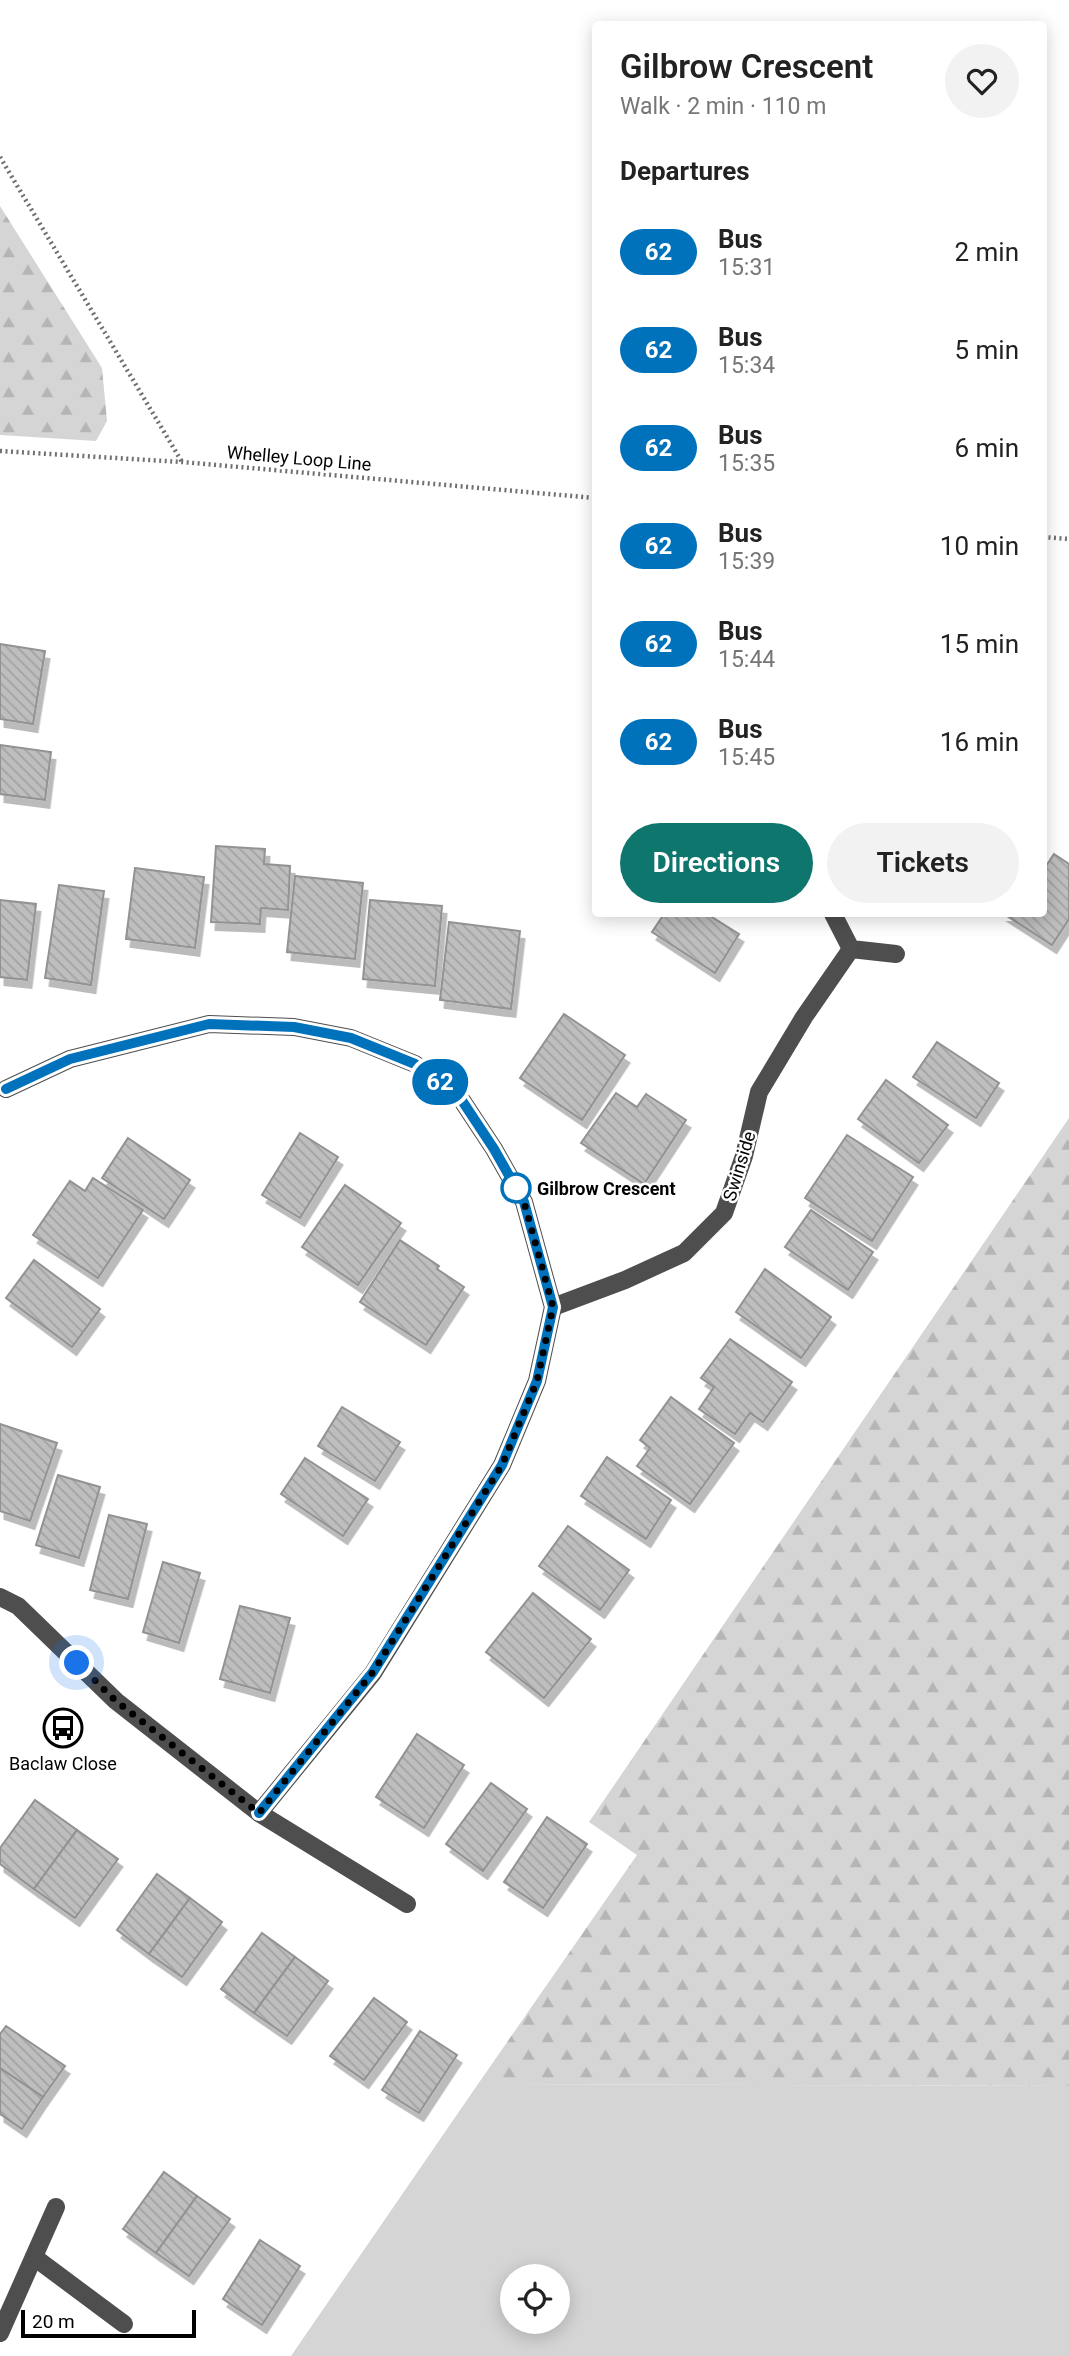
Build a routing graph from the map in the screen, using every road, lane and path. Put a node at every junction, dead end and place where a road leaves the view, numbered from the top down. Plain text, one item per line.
1 (0, 157) edge
2 (0, 451) edge
3 (182, 462) junction
4 (592, 498) edge
5 (1047, 537) edge
6 (1069, 539) edge
7 (835, 917) edge
8 (851, 949) junction
9 (897, 954) dead end
10 (2, 1090) edge
11 (553, 1307) junction
12 (0, 1597) edge
13 (259, 1813) junction
14 (407, 1904) dead end
15 (56, 2207) dead end
16 (34, 2257) junction
17 (124, 2324) dead end
18 (0, 2333) edge

1 - 3 path
2 - 3 path, Whelley Loop Line
3 - 4 path, Whelley Loop Line
5 - 6 path
7 - 8 street
8 - 9 street
8 - 11 street, Swinside
10 - 11 street
11 - 13 street
12 - 13 street
13 - 14 street
15 - 16 street
16 - 17 street
16 - 18 street

